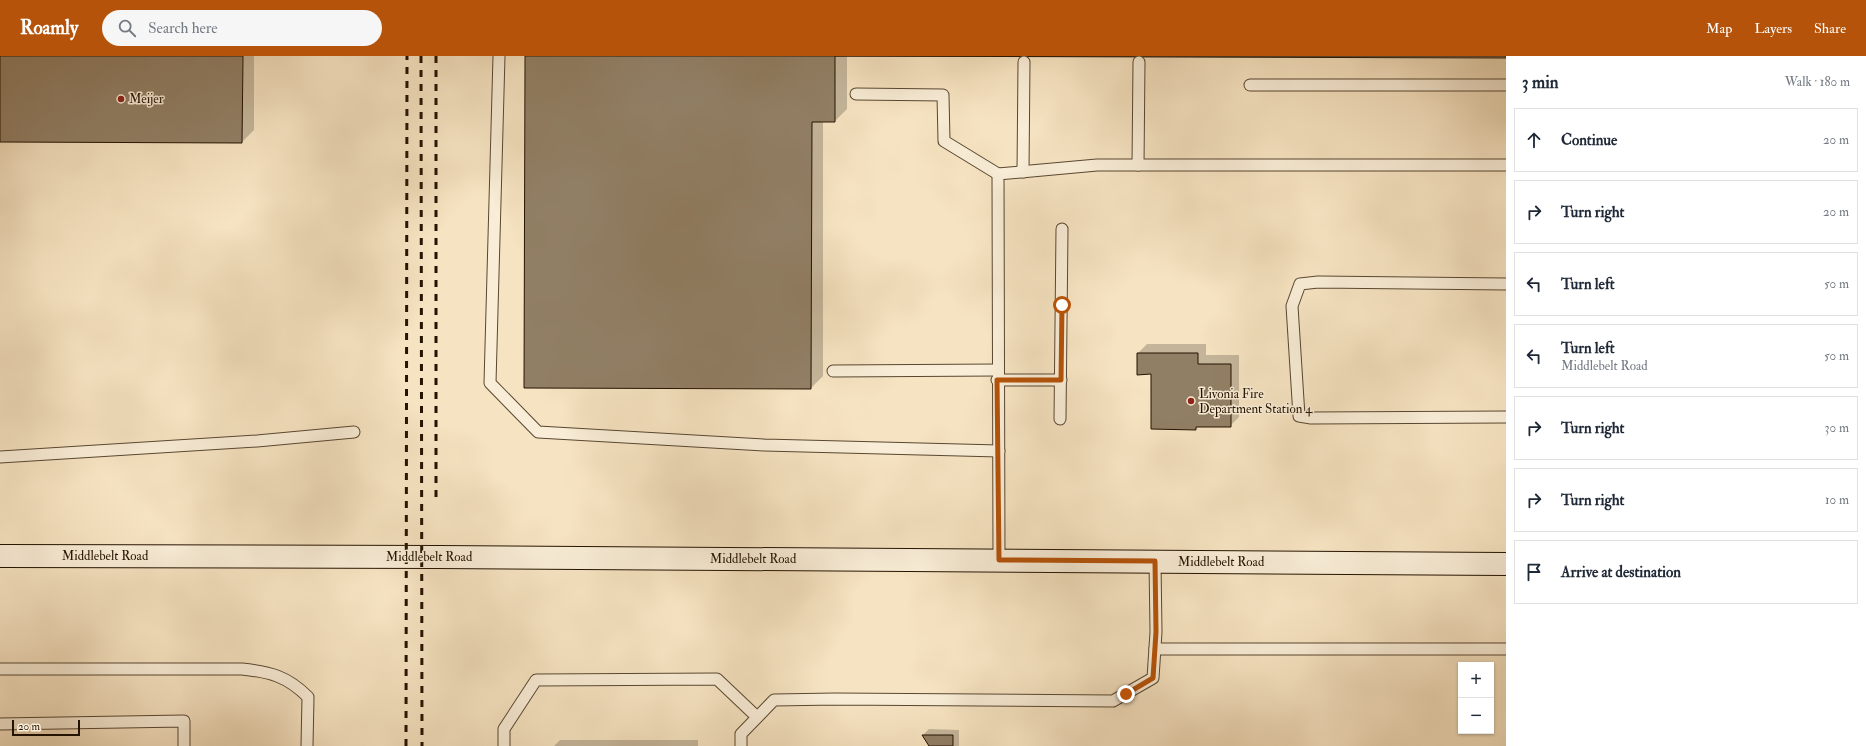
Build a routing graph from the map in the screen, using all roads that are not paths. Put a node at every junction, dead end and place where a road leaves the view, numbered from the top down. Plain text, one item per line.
1 (499, 56) edge
2 (1024, 62) dead end
3 (1138, 62) dead end
4 (1250, 85) dead end
5 (1506, 85) edge
6 (856, 94) dead end
7 (1138, 165) junction
8 (1506, 166) edge
9 (1023, 172) junction
10 (998, 174) junction
11 (1062, 229) dead end
12 (1506, 284) edge
13 (833, 371) dead end
14 (997, 375) junction
15 (1061, 380) junction
16 (1506, 417) edge
17 (1060, 419) dead end
18 (354, 432) dead end
19 (999, 451) junction
20 (0, 457) edge
21 (0, 556) edge
22 (999, 560) junction
23 (1155, 561) junction
24 (1506, 564) edge
25 (1154, 649) junction
26 (1506, 649) edge
27 (0, 669) edge
28 (757, 717) junction
29 (0, 724) edge
30 (184, 746) edge
31 (307, 746) edge
32 (504, 746) edge
33 (741, 746) edge

1 - 19 lane
2 - 9 lane
3 - 7 lane
4 - 5 lane
6 - 10 lane
7 - 8 lane
7 - 9 lane
9 - 10 lane
10 - 14 lane
11 - 15 lane
12 - 16 lane
13 - 14 lane
14 - 15 lane
14 - 19 lane
15 - 17 lane
18 - 20 lane
19 - 22 lane
21 - 22 main road, Middlebelt Road
22 - 23 main road, Middlebelt Road
23 - 24 main road, Middlebelt Road
23 - 25 lane
25 - 26 lane
25 - 28 lane
27 - 31 lane
28 - 32 lane
28 - 33 lane
29 - 30 lane

